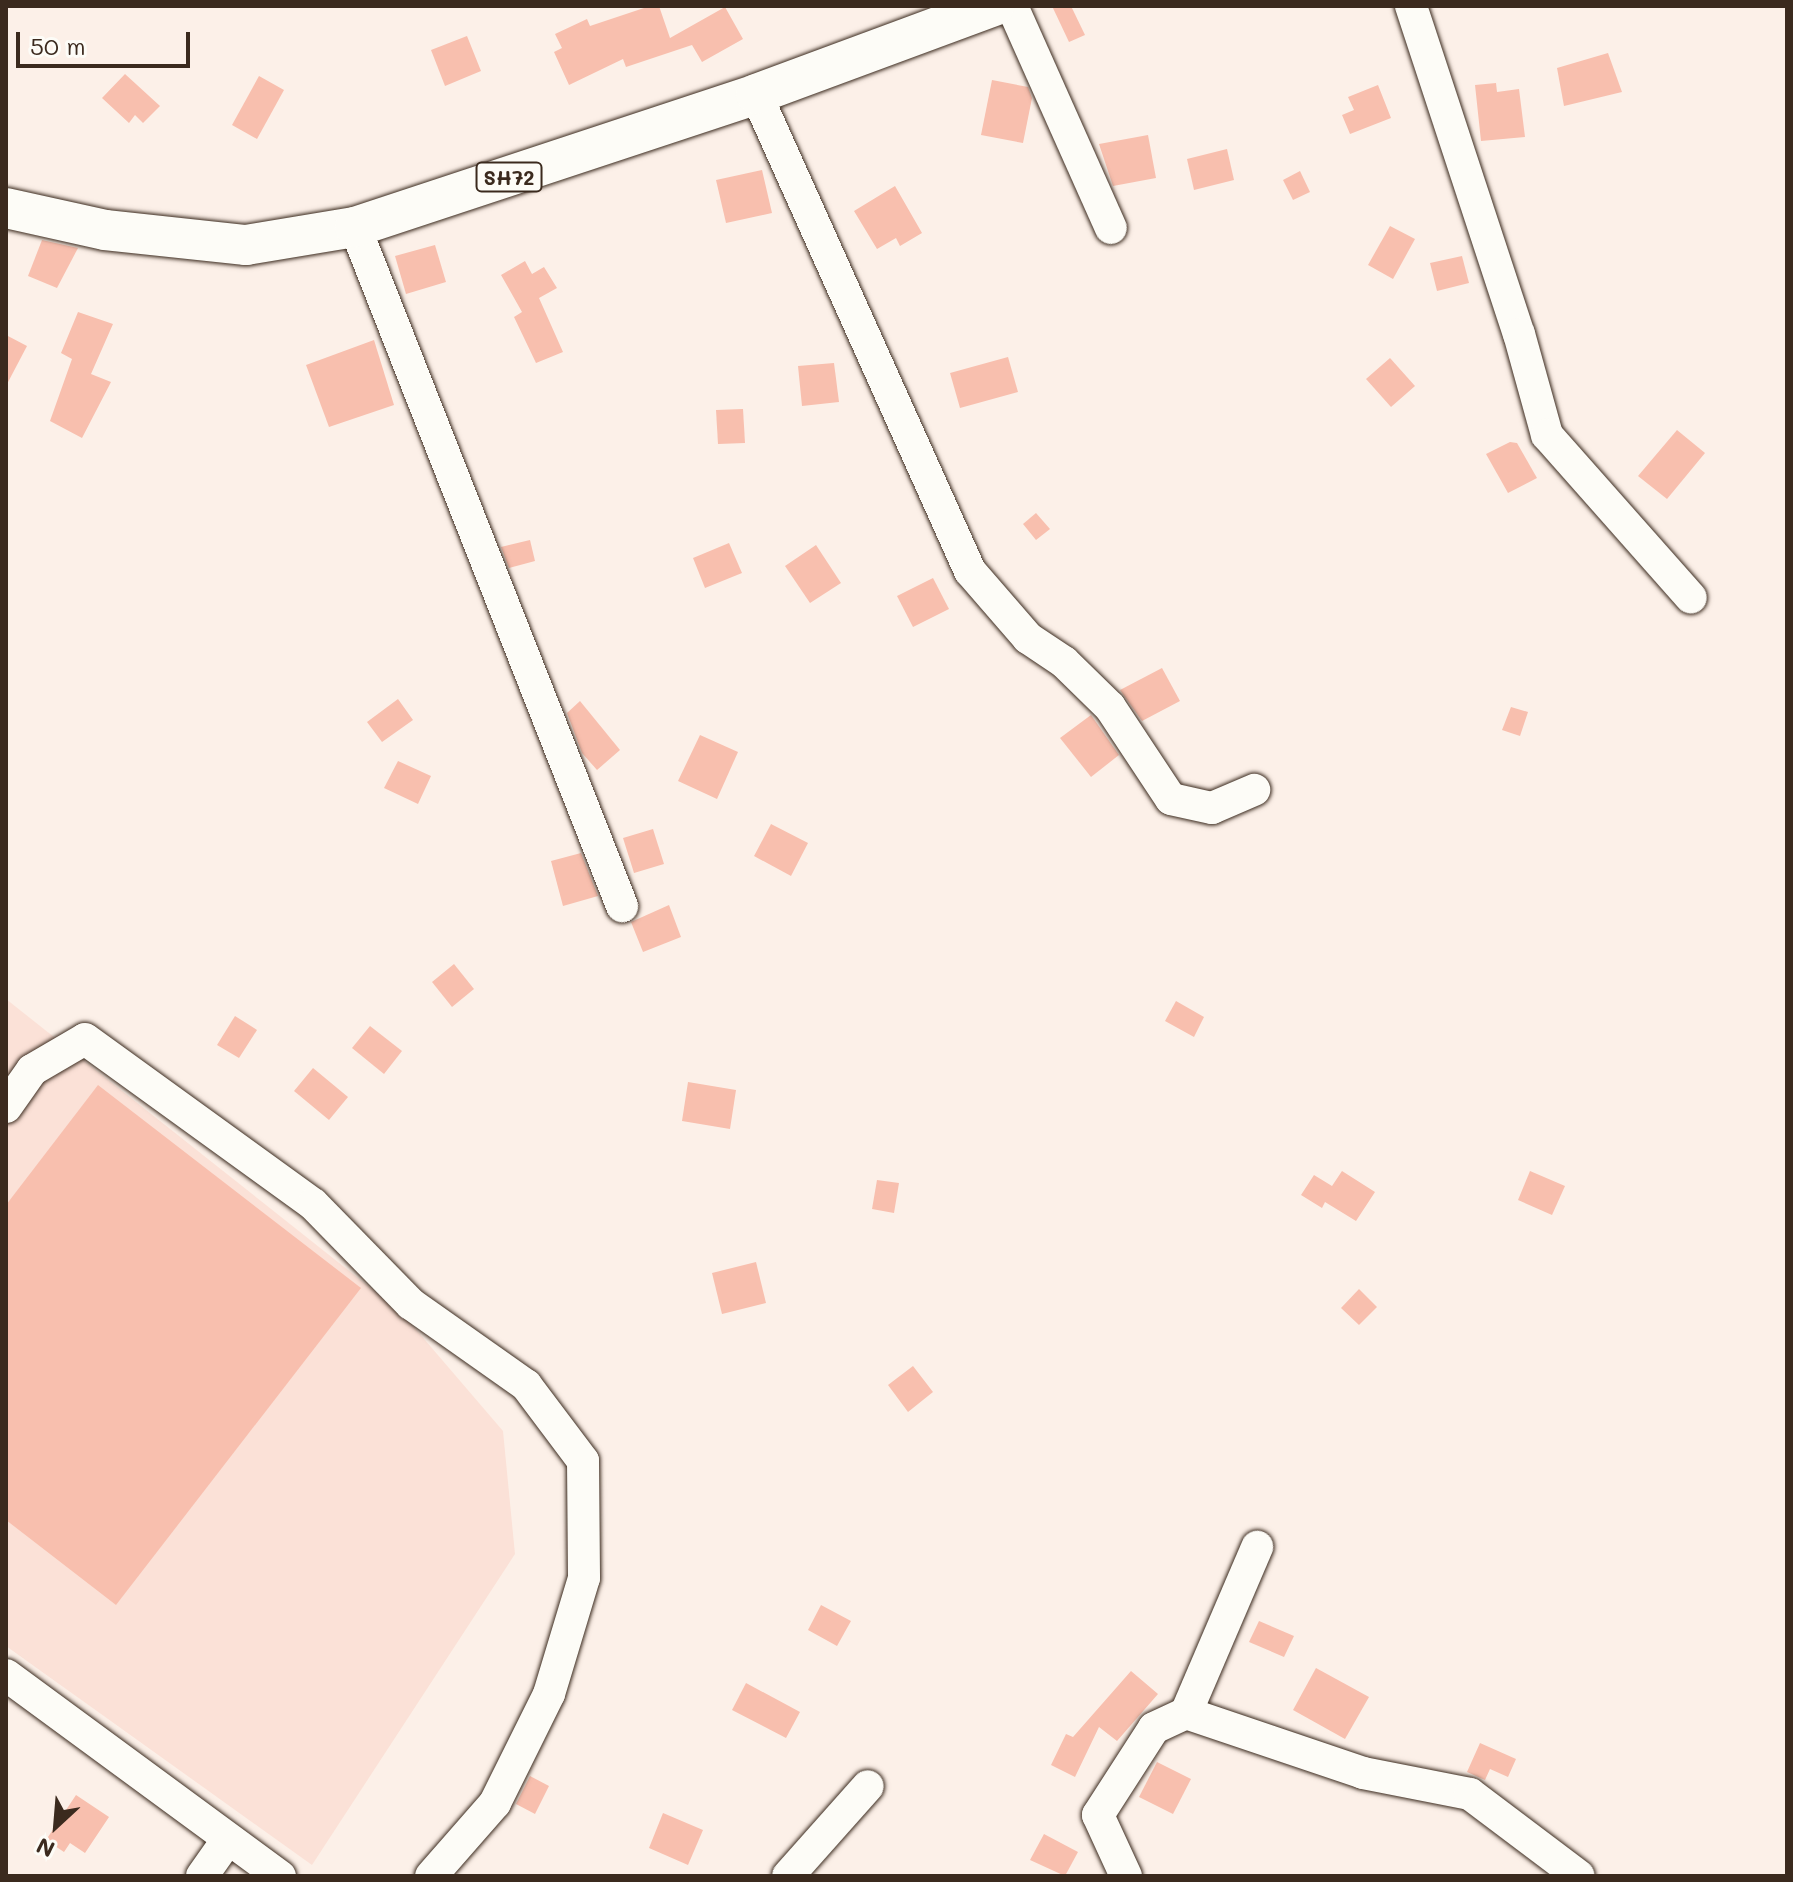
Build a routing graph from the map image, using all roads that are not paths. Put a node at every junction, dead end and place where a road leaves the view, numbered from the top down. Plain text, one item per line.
1 (994, 6) edge
2 (1012, 6) edge
3 (1411, 6) edge
4 (756, 94) junction
5 (6, 208) edge
6 (355, 227) junction
7 (1111, 228) dead end
8 (1691, 598) dead end
9 (1254, 790) dead end
10 (622, 906) dead end
11 (6, 1107) edge
12 (1257, 1547) dead end
13 (6, 1675) edge
14 (1186, 1713) junction
15 (868, 1786) dead end
16 (228, 1839) junction
17 (799, 1872) edge
18 (202, 1876) edge
19 (280, 1876) edge
20 (431, 1876) edge
21 (1126, 1876) edge
22 (1579, 1876) edge

1 - 4 main road, SH72
2 - 7 street
3 - 8 street
4 - 6 main road, SH72
4 - 9 street
5 - 6 main road, SH72
6 - 10 street
11 - 20 street
12 - 14 street
13 - 16 street
14 - 21 street
14 - 22 street
15 - 17 street
16 - 18 street
16 - 19 street

